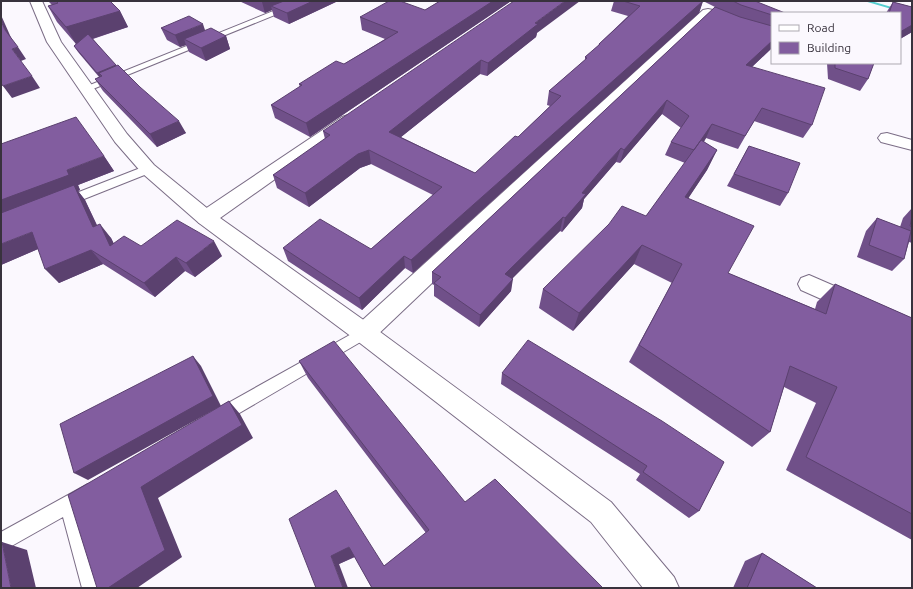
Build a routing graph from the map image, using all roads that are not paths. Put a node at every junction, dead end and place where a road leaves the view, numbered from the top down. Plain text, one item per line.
1 (36, 1) edge
2 (301, 2) edge
3 (708, 12) edge
4 (85, 89) junction
5 (358, 114) edge
6 (887, 138) dead end
7 (912, 145) edge
8 (148, 169) junction
9 (52, 206) edge
10 (206, 218) junction
11 (809, 284) dead end
12 (875, 313) edge
13 (364, 333) junction
14 (206, 424) edge
15 (103, 484) edge
16 (68, 504) junction
17 (1, 542) edge
18 (92, 588) edge
19 (662, 588) edge

1 - 4 street
2 - 4 lane
3 - 13 street
4 - 8 street
5 - 10 street
6 - 7 street
8 - 9 lane
8 - 10 street
10 - 13 street
11 - 12 street
13 - 14 lane
13 - 19 street
15 - 16 lane
16 - 17 lane
16 - 18 lane

